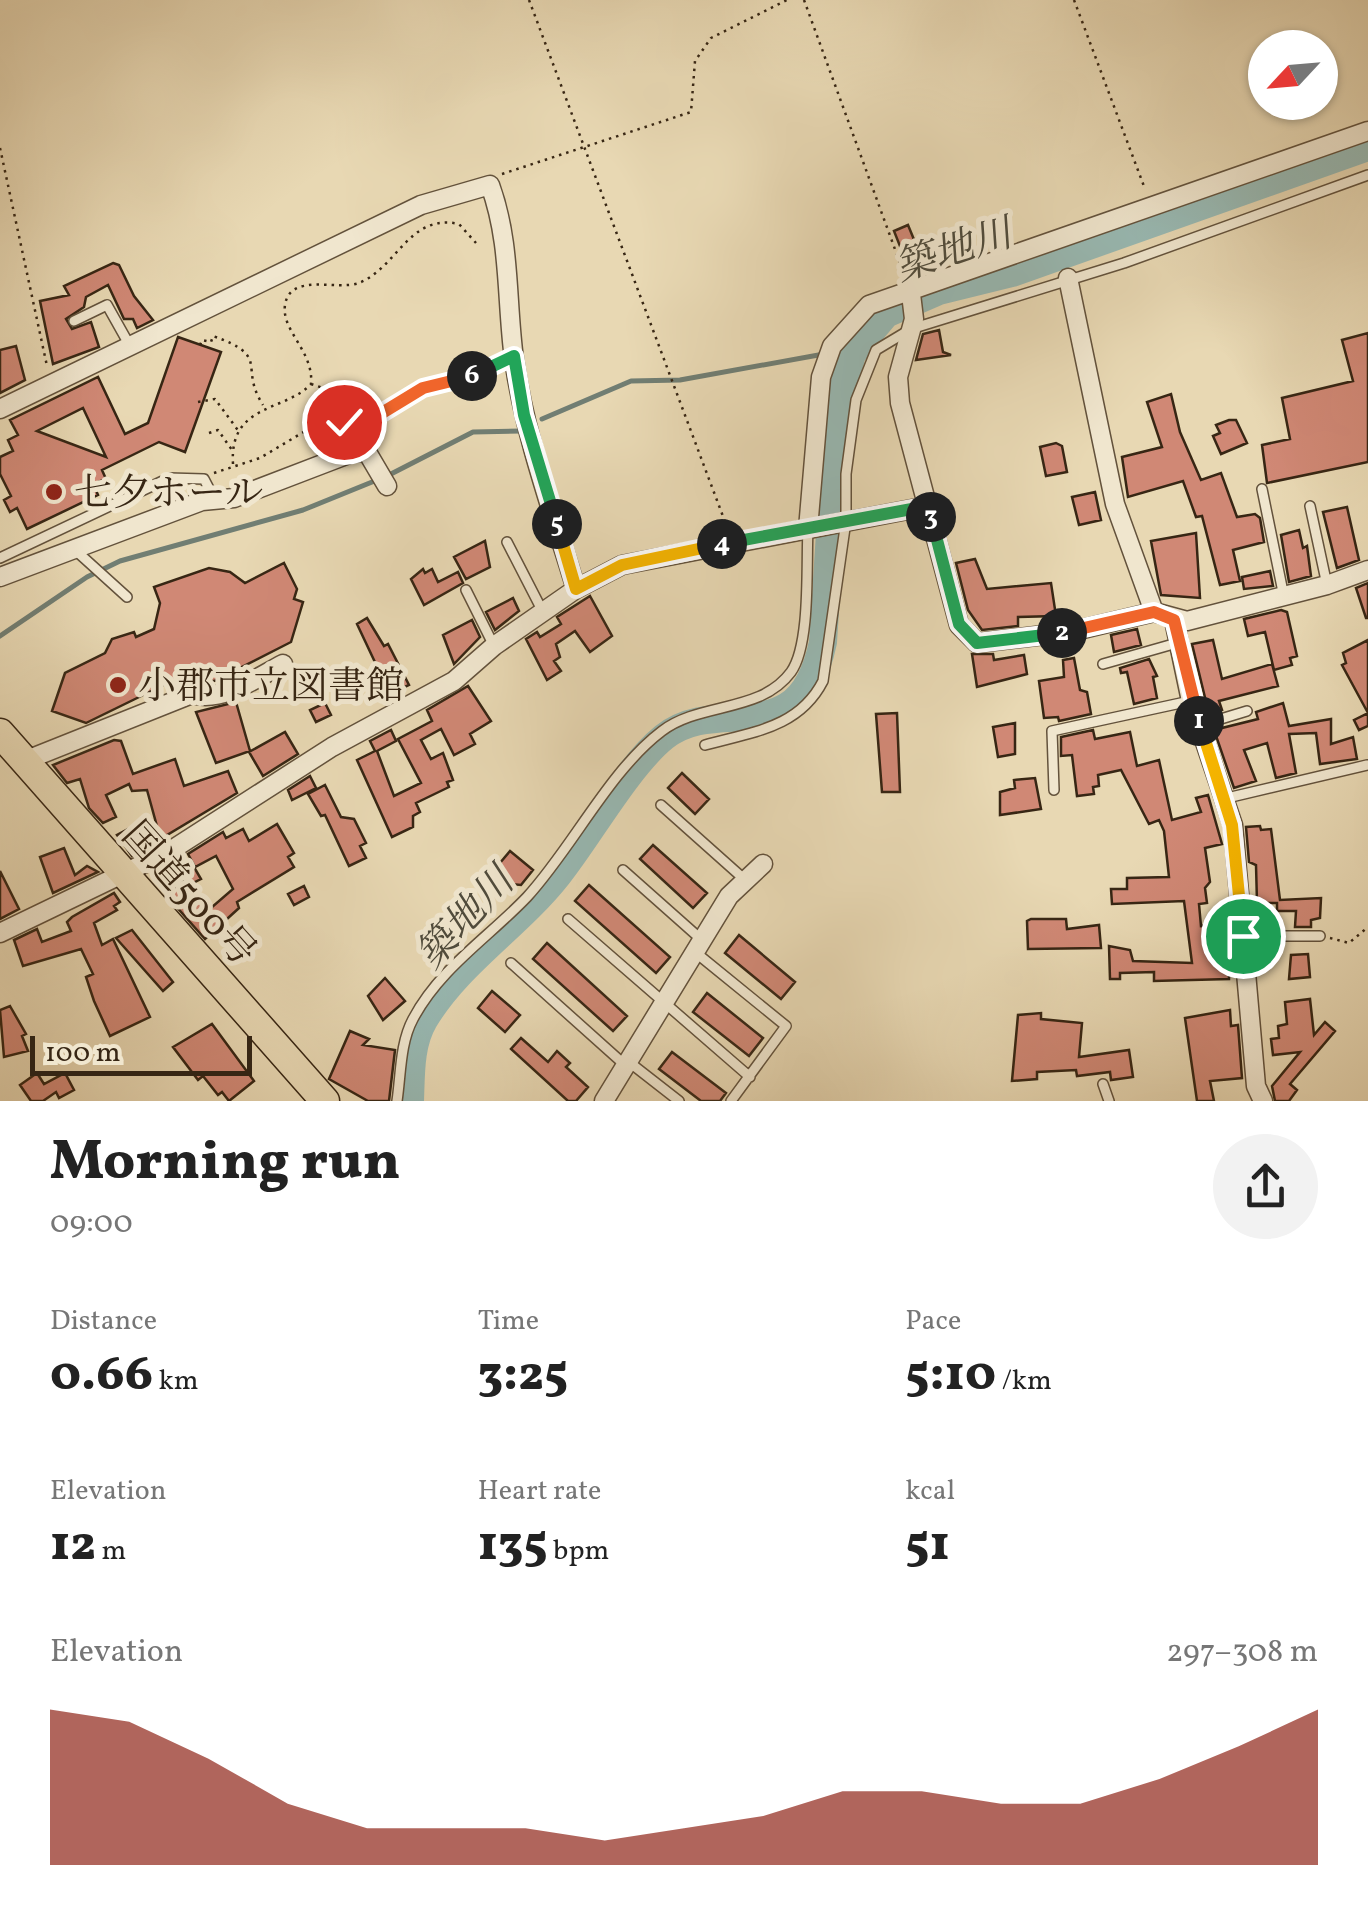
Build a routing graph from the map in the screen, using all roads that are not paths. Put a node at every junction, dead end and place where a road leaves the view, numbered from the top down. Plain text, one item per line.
1 (1368, 131) edge
2 (1368, 176) edge
3 (1068, 278) junction
4 (910, 291) junction
5 (74, 321) dead end
6 (912, 324) junction
7 (130, 346) junction
8 (0, 409) edge
9 (388, 486) dead end
10 (1262, 489) dead end
11 (215, 500) junction
12 (928, 506) junction
13 (1310, 506) dead end
14 (844, 522) junction
15 (810, 528) junction
16 (507, 542) dead end
17 (73, 548) junction
18 (0, 558) edge
19 (1368, 570) edge
20 (0, 576) edge
21 (1327, 586) junction
22 (576, 589) junction
23 (466, 590) dead end
24 (127, 597) dead end
25 (1284, 597) junction
26 (543, 612) junction
27 (1154, 612) junction
28 (1174, 620) junction
29 (1179, 642) junction
30 (494, 646) junction
31 (283, 664) dead end
32 (1103, 664) dead end
33 (1191, 701) junction
34 (1248, 710) dead end
35 (1201, 725) junction
36 (0, 734) edge
37 (705, 744) dead end
38 (24, 761) junction
39 (1367, 765) edge
40 (1054, 790) dead end
41 (1227, 798) junction
42 (661, 805) dead end
43 (763, 864) dead end
44 (623, 870) dead end
45 (124, 876) junction
46 (744, 878) junction
47 (568, 919) dead end
48 (0, 934) edge
49 (1243, 936) junction
50 (1320, 936) road end
51 (699, 946) junction
52 (511, 964) dead end
53 (664, 1005) junction
54 (627, 1064) junction
55 (750, 1077) junction
56 (1103, 1084) dead end
57 (325, 1101) edge
58 (397, 1101) edge
59 (604, 1101) edge
60 (679, 1101) edge
61 (731, 1101) edge
62 (1109, 1101) edge
63 (1263, 1101) edge

1 - 4 street
2 - 3 lane
3 - 6 lane
3 - 27 street
4 - 6 street
4 - 15 street
5 - 7 lane
6 - 12 street
6 - 14 lane
7 - 8 street
7 - 22 street
9 - 11 street
10 - 25 lane
11 - 17 street
11 - 18 lane
12 - 14 street
12 - 27 street
13 - 21 lane
14 - 15 street
14 - 37 lane
15 - 22 street
15 - 58 lane
16 - 26 lane
17 - 20 street
17 - 24 lane
19 - 21 street
21 - 25 street
22 - 26 street
23 - 30 lane
25 - 28 street
26 - 30 street
27 - 28 street
28 - 29 street
29 - 32 lane
29 - 33 street
30 - 45 street
31 - 38 street
33 - 35 street
33 - 40 lane
34 - 35 lane
35 - 41 street
36 - 38 highway, 国道500号
38 - 45 highway, 国道500号
39 - 41 lane
41 - 49 street
42 - 46 lane
43 - 46 street
44 - 51 lane
45 - 48 street
45 - 57 highway, 国道500号
46 - 51 street
47 - 53 lane
49 - 50 lane
49 - 63 street
51 - 53 street
51 - 55 lane
52 - 54 lane
53 - 54 street
53 - 55 lane
54 - 59 street
54 - 60 lane
55 - 61 lane
56 - 62 lane

